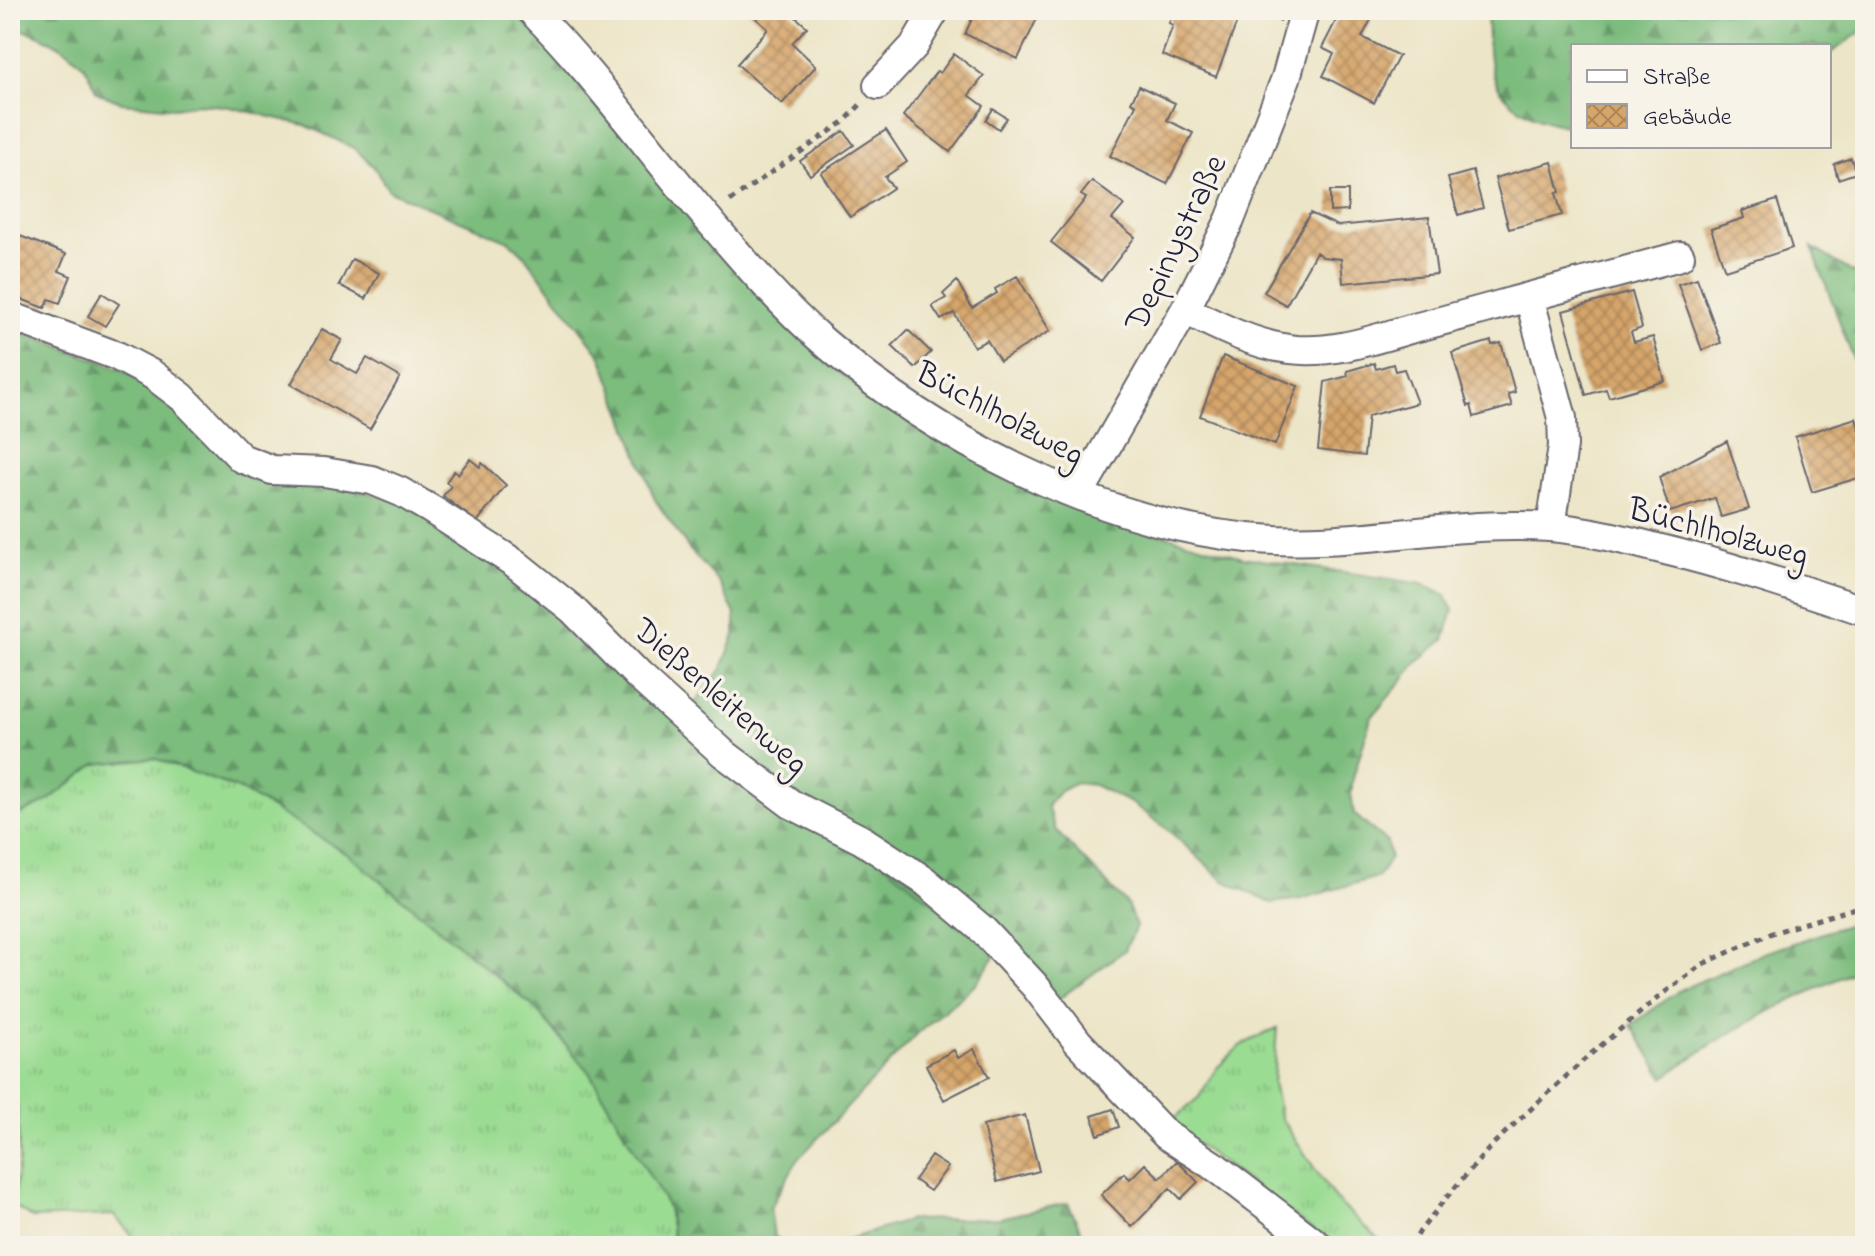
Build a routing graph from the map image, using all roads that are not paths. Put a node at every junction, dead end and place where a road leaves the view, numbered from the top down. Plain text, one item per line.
1 (531, 10) edge
2 (935, 10) edge
3 (1305, 10) edge
4 (878, 85) dead end
5 (1680, 256) dead end
6 (1529, 297) junction
7 (1185, 310) junction
8 (10, 316) edge
9 (1079, 494) junction
10 (1551, 527) junction
11 (1865, 611) edge
12 (1319, 1246) edge

1 - 9 street, Büchlholzweg
2 - 4 street
3 - 7 street, Depinystraße
5 - 6 street
6 - 7 street
6 - 10 street
7 - 9 street, Depinystraße
8 - 12 street, Dießenleitenweg
9 - 10 street, Büchlholzweg
10 - 11 street, Büchlholzweg

